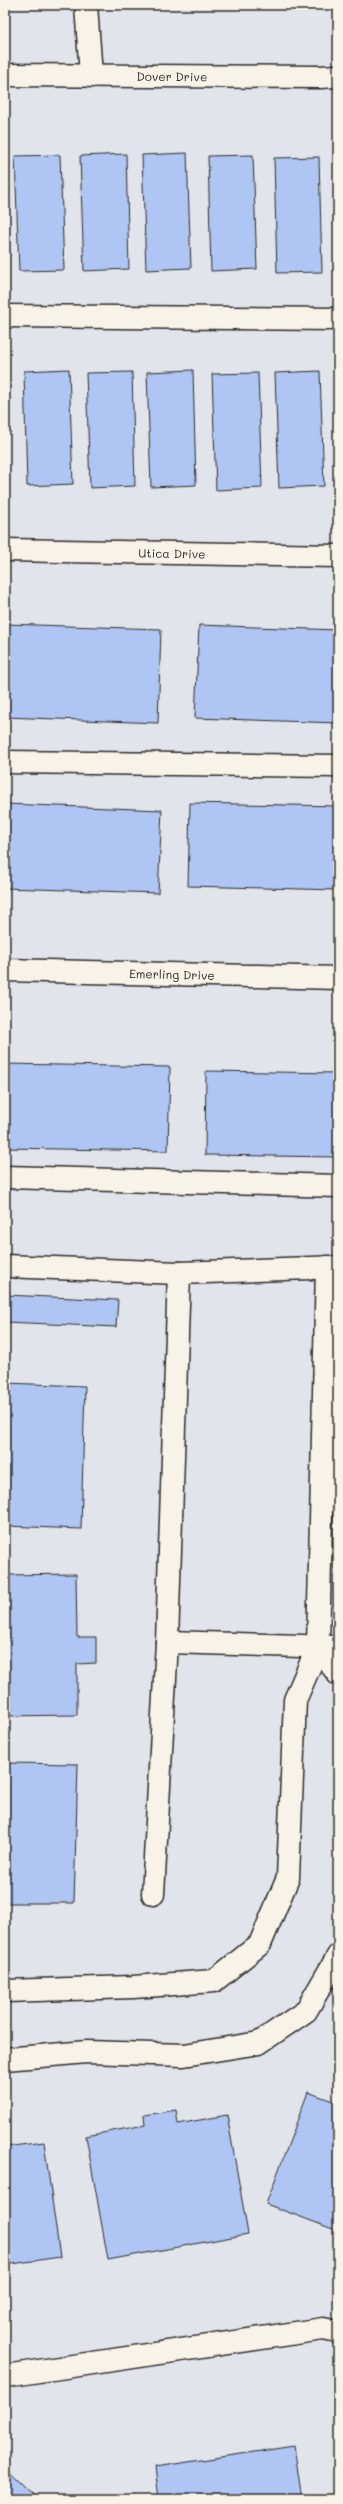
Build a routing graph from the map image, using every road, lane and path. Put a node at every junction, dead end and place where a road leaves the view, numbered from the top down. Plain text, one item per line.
1 (86, 5) edge
2 (5, 75) edge
3 (91, 76) junction
4 (338, 76) edge
5 (5, 316) edge
6 (338, 320) edge
7 (5, 550) edge
8 (338, 556) edge
9 (5, 762) edge
10 (338, 766) edge
11 (5, 970) edge
12 (338, 978) edge
13 (5, 1177) edge
14 (338, 1186) edge
15 (5, 1266) edge
16 (332, 1267) edge
17 (179, 1273) junction
18 (166, 1642) junction
19 (328, 1647) edge
20 (338, 1674) edge
21 (153, 1894) dead end
22 (338, 1956) edge
23 (5, 1991) edge
24 (5, 2059) edge
25 (338, 2332) edge
26 (5, 2376) edge

1 - 3 street
2 - 3 street, Dover Drive
3 - 4 street, Dover Drive
5 - 6 street
7 - 8 street, Utica Drive
9 - 10 street
11 - 12 street, Emerling Drive
13 - 14 street
15 - 17 street
16 - 17 street
16 - 19 street
17 - 18 street
18 - 19 street
18 - 21 street
19 - 20 street
19 - 23 street
22 - 24 street
25 - 26 street

